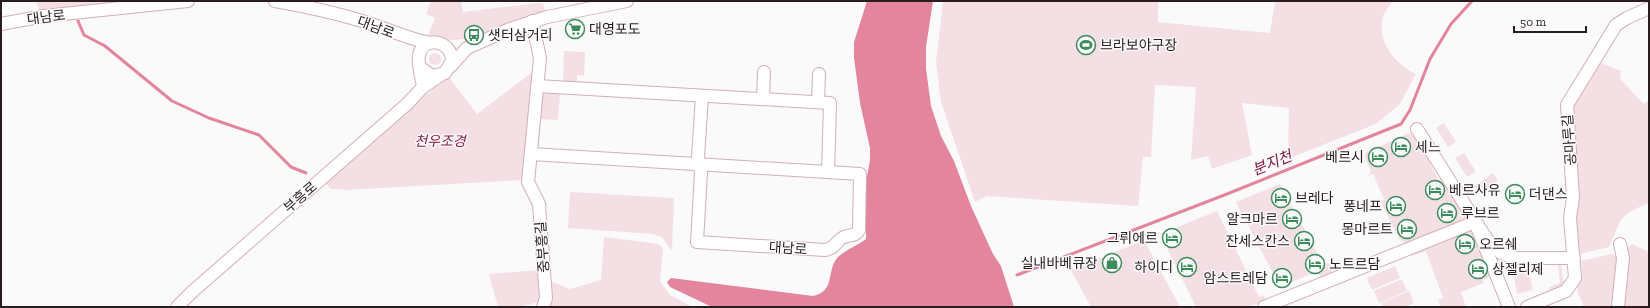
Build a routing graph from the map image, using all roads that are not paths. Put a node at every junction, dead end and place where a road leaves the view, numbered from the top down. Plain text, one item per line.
1 (188, 1) edge
2 (275, 1) edge
3 (627, 1) edge
4 (1649, 8) edge
5 (532, 21) junction
6 (1, 24) edge
7 (408, 39) junction
8 (430, 43) junction
9 (444, 45) junction
10 (467, 48) junction
11 (419, 63) junction
12 (451, 66) junction
13 (764, 72) dead end
14 (819, 74) dead end
15 (441, 75) junction
16 (537, 86) junction
17 (422, 87) junction
18 (702, 96) junction
19 (763, 99) junction
20 (818, 102) junction
21 (1417, 129) dead end
22 (531, 154) junction
23 (700, 164) junction
24 (828, 172) junction
25 (1475, 222) junction
26 (1620, 244) dead end
27 (1574, 258) junction
28 (177, 307) edge
29 (543, 307) edge
30 (1264, 307) edge
31 (1509, 307) edge
32 (1527, 307) edge
33 (1618, 307) edge

1 - 6 street, 대남로
2 - 7 street, 대남로
3 - 5 street
4 - 27 street, 공마루길
5 - 10 street
5 - 16 street
7 - 8 street, 대남로
7 - 11 street
8 - 9 street
8 - 11 street
9 - 10 street
9 - 12 street
10 - 12 street
11 - 15 street
11 - 17 street
12 - 15 street
13 - 19 street
14 - 20 street
15 - 17 street, 부흥로
16 - 18 street
16 - 22 street
17 - 28 street, 부흥로
18 - 19 street
18 - 23 street, 대남로
19 - 20 street
20 - 24 street
21 - 25 street
22 - 23 street, 대남로
22 - 29 street, 중부흥길
23 - 24 street, 대남로
23 - 24 street, 대남로
25 - 27 street
25 - 30 street
25 - 31 street
26 - 33 street
27 - 32 street, 공마루길

